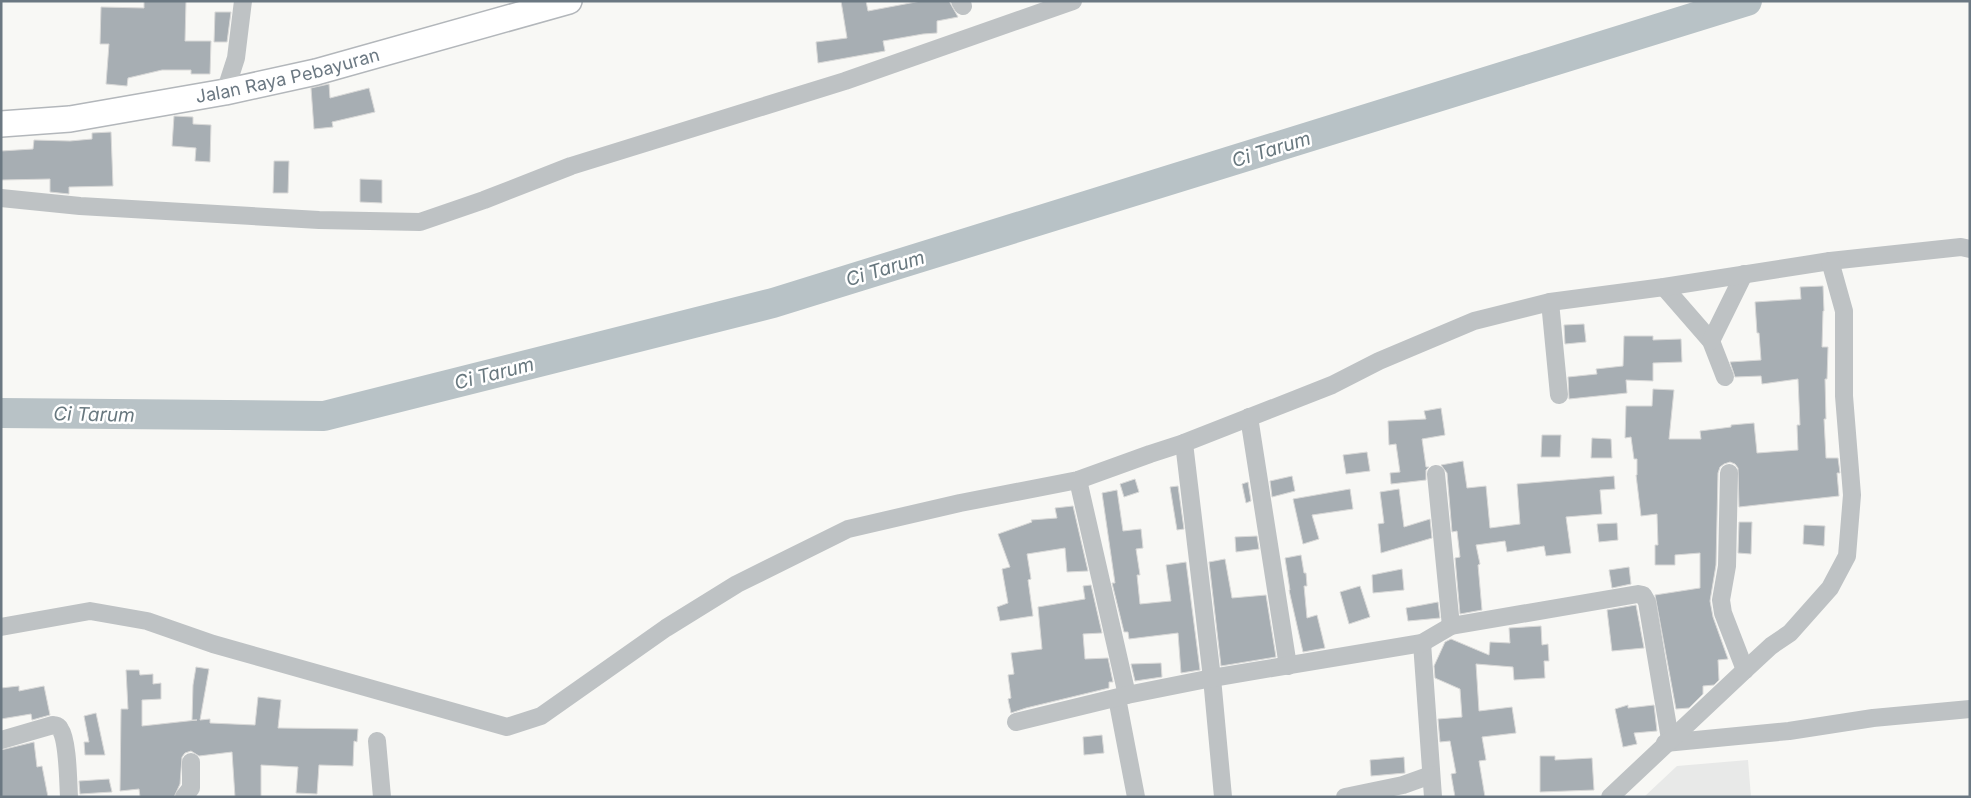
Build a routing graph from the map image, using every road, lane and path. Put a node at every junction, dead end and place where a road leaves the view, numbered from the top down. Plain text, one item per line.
1 (243, 1) edge
2 (570, 1) edge
3 (1073, 1) edge
4 (225, 92) junction
5 (1, 124) edge
6 (1, 198) edge
7 (1970, 249) edge
8 (1830, 261) junction
9 (1744, 274) junction
10 (1664, 287) junction
11 (1550, 302) junction
12 (1711, 341) junction
13 (1725, 377) dead end
14 (1559, 395) dead end
15 (1249, 417) junction
16 (1184, 443) junction
17 (1729, 473) dead end
18 (1436, 474) dead end
19 (1078, 480) junction
20 (1451, 626) junction
21 (1, 627) edge
22 (1422, 643) junction
23 (1288, 666) junction
24 (1745, 670) junction
25 (1212, 678) junction
26 (1122, 697) junction
27 (1970, 709) edge
28 (1016, 722) dead end
29 (1, 740) edge
30 (377, 741) dead end
31 (1668, 741) junction
32 (191, 762) dead end
33 (1431, 775) junction
34 (69, 797) edge
35 (184, 797) edge
36 (382, 797) edge
37 (1136, 797) edge
38 (1223, 797) edge
39 (1345, 797) edge
40 (1433, 797) edge
41 (1610, 797) edge

1 - 4 street
2 - 4 main road, Jalan Raya Pebayuran
3 - 6 street
4 - 5 main road, Jalan Raya Pebayuran
7 - 8 street
8 - 9 street
8 - 24 street
9 - 10 street
9 - 12 street
10 - 11 street
10 - 12 street
11 - 14 street
11 - 15 street
12 - 13 street
15 - 16 street
15 - 23 street
16 - 19 street
16 - 25 street
17 - 24 street
18 - 20 street
19 - 21 street
19 - 26 street
20 - 22 street
20 - 31 street
22 - 23 street
22 - 33 street
23 - 25 street
24 - 31 street
25 - 26 street
25 - 38 street
26 - 28 street
26 - 37 street
27 - 31 street
29 - 34 street
30 - 36 street
31 - 41 street
32 - 35 street
33 - 39 street
33 - 40 street

